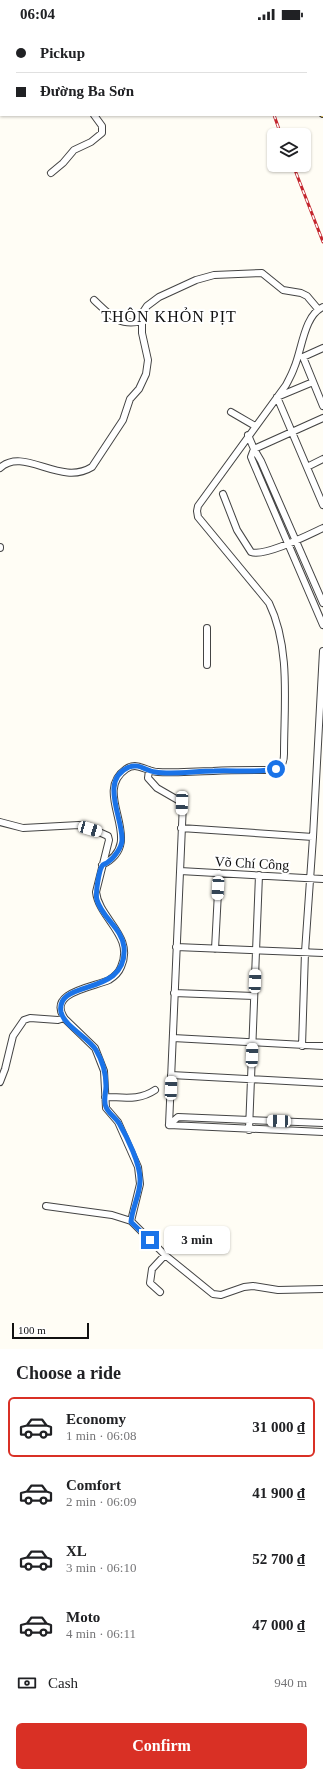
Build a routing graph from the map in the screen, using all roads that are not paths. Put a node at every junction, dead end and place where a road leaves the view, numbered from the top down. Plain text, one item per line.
1 (95, 116) edge
2 (51, 173) dead end
3 (94, 300) dead end
4 (320, 308) edge
5 (142, 321) junction
6 (323, 348) edge
7 (313, 382) junction
8 (277, 398) junction
9 (323, 406) edge
10 (230, 412) dead end
11 (323, 418) edge
12 (255, 426) junction
13 (292, 432) junction
14 (248, 435) junction
15 (254, 449) junction
16 (323, 459) edge
17 (307, 467) junction
18 (0, 468) edge
19 (323, 487) edge
20 (317, 490) junction
21 (222, 494) dead end
22 (323, 505) edge
23 (323, 528) edge
24 (296, 541) junction
25 (288, 543) junction
26 (323, 603) edge
27 (323, 625) edge
28 (207, 628) dead end
29 (323, 651) edge
30 (207, 665) dead end
31 (149, 770) junction
32 (315, 800) junction
33 (323, 800) edge
34 (0, 822) edge
35 (181, 828) junction
36 (313, 838) junction
37 (102, 865) junction
38 (180, 871) junction
39 (219, 873) junction
40 (260, 875) junction
41 (310, 878) junction
42 (323, 878) edge
43 (176, 947) junction
44 (215, 949) junction
45 (256, 950) junction
46 (305, 952) junction
47 (323, 953) edge
48 (174, 993) junction
49 (254, 996) junction
50 (64, 1018) junction
51 (173, 1038) junction
52 (252, 1042) junction
53 (302, 1046) junction
54 (323, 1046) edge
55 (5, 1069) junction
56 (0, 1073) edge
57 (171, 1075) junction
58 (251, 1079) junction
59 (0, 1082) edge
60 (323, 1083) edge
61 (156, 1090) dead end
62 (104, 1097) junction
63 (249, 1120) junction
64 (323, 1123) edge
65 (169, 1126) junction
66 (249, 1130) junction
67 (323, 1132) edge
68 (46, 1206) dead end
69 (131, 1222) junction
70 (165, 1254) junction
71 (323, 1288) edge
72 (160, 1292) dead end

1 - 2 street
3 - 5 street
4 - 5 street
4 - 8 street
5 - 18 street
6 - 7 street
7 - 8 street
7 - 9 street
8 - 12 street
8 - 13 street
10 - 12 street
11 - 13 street
12 - 14 street
13 - 15 street
13 - 17 street
14 - 15 street
14 - 31 street
15 - 24 street
15 - 25 street
16 - 17 street
17 - 20 street
19 - 20 street
20 - 22 street
21 - 25 street
23 - 24 street
24 - 25 street
24 - 26 street
25 - 27 street
28 - 30 street
29 - 32 street
31 - 35 street
31 - 37 street
32 - 33 street
32 - 36 street
34 - 37 street
35 - 36 street
35 - 38 street
36 - 41 street
37 - 50 street
38 - 39 street, Võ Chí Công
38 - 43 street
39 - 40 street, Võ Chí Công
39 - 44 street
40 - 41 street, Võ Chí Công
40 - 45 street
41 - 42 street, Võ Chí Công
41 - 46 street
43 - 44 street
43 - 48 street
44 - 45 street
45 - 46 street
45 - 49 street
46 - 47 street
46 - 53 street
48 - 49 street
48 - 51 street
49 - 52 street
50 - 55 street
50 - 62 street
51 - 52 street
51 - 57 street
52 - 53 street
52 - 58 street
53 - 54 street
55 - 56 street
55 - 59 street
57 - 58 street
57 - 65 street
58 - 60 street
58 - 63 street
61 - 62 street
62 - 69 street
63 - 64 street
63 - 65 street
63 - 66 street
65 - 66 street
66 - 67 street
68 - 69 street
69 - 70 street
70 - 71 street
70 - 72 street

